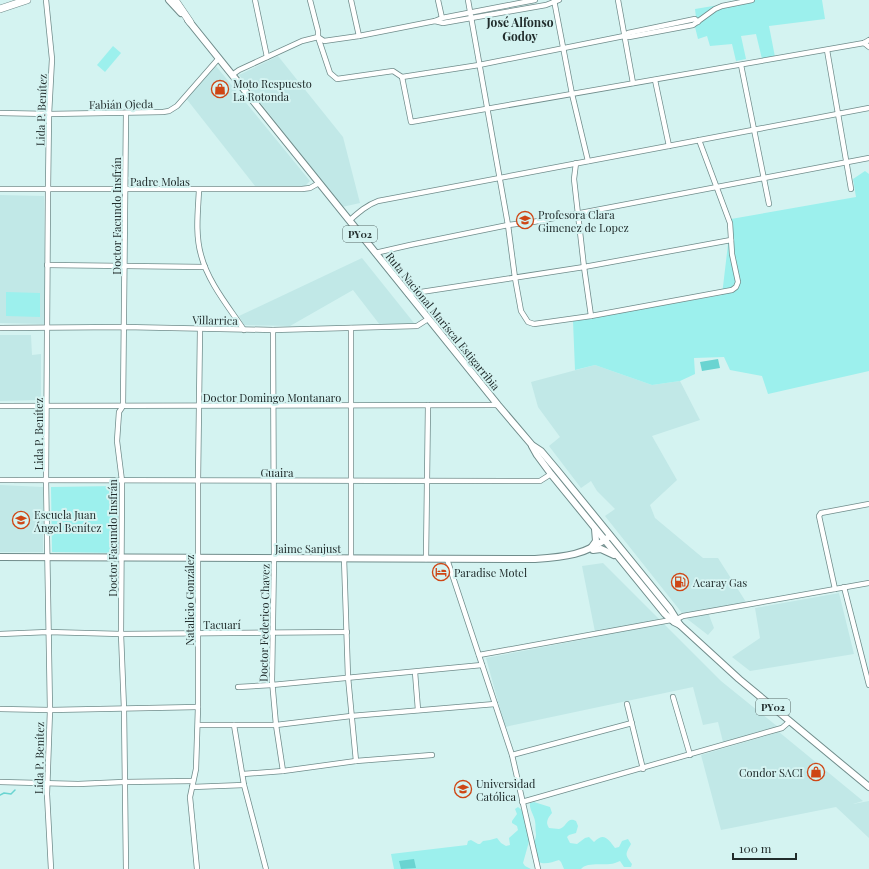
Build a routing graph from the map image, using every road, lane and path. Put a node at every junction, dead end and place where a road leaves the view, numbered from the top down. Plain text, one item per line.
1 (13, 0) edge
2 (27, 0) edge
3 (46, 0) edge
4 (169, 0) edge
5 (175, 0) edge
6 (255, 0) edge
7 (310, 0) edge
8 (351, 0) edge
9 (438, 0) edge
10 (468, 0) edge
11 (535, 0) edge
12 (555, 0) edge
13 (618, 0) edge
14 (752, 0) edge
15 (0, 4) edge
16 (0, 9) edge
17 (470, 13) junction
18 (442, 18) junction
19 (471, 18) junction
20 (190, 22) junction
21 (435, 22) junction
22 (359, 36) junction
23 (624, 36) junction
24 (318, 37) junction
25 (869, 40) edge
26 (864, 43) junction
27 (869, 47) edge
28 (563, 48) junction
29 (827, 50) junction
30 (267, 57) junction
31 (219, 58) junction
32 (479, 65) junction
33 (741, 65) junction
34 (232, 75) junction
35 (402, 77) junction
36 (655, 80) junction
37 (633, 84) junction
38 (572, 94) junction
39 (869, 108) edge
40 (487, 109) junction
41 (0, 113) edge
42 (126, 113) junction
43 (49, 114) junction
44 (838, 114) junction
45 (754, 130) junction
46 (699, 140) junction
47 (669, 146) junction
48 (869, 158) edge
49 (588, 161) junction
50 (847, 162) junction
51 (576, 164) junction
52 (500, 177) junction
53 (763, 177) junction
54 (319, 183) junction
55 (717, 186) junction
56 (0, 189) edge
57 (851, 189) dead end
58 (48, 190) junction
59 (126, 190) junction
60 (199, 190) junction
61 (769, 204) dead end
62 (578, 213) junction
63 (350, 220) junction
64 (508, 224) junction
65 (731, 240) junction
66 (375, 253) junction
67 (47, 265) junction
68 (125, 266) junction
69 (205, 267) junction
70 (584, 267) junction
71 (515, 278) junction
72 (408, 294) junction
73 (591, 316) junction
74 (428, 319) junction
75 (124, 327) junction
76 (0, 328) edge
77 (47, 328) junction
78 (351, 328) junction
79 (200, 330) junction
80 (244, 330) junction
81 (273, 330) junction
82 (352, 405) junction
83 (428, 405) junction
84 (498, 405) junction
85 (0, 406) edge
86 (47, 406) junction
87 (123, 406) junction
88 (199, 406) junction
89 (274, 406) junction
90 (532, 445) junction
91 (551, 474) junction
92 (0, 480) edge
93 (46, 480) junction
94 (122, 481) junction
95 (198, 481) junction
96 (274, 481) junction
97 (351, 481) junction
98 (428, 481) junction
99 (869, 504) edge
100 (592, 524) junction
101 (610, 536) junction
102 (604, 540) junction
103 (589, 550) junction
104 (47, 556) junction
105 (0, 557) edge
106 (122, 557) junction
107 (198, 557) junction
108 (274, 558) junction
109 (348, 558) junction
110 (426, 559) junction
111 (448, 559) junction
112 (623, 563) junction
113 (869, 583) edge
114 (844, 587) junction
115 (835, 589) junction
116 (676, 621) junction
117 (48, 632) junction
118 (347, 632) junction
119 (198, 633) junction
120 (274, 633) junction
121 (0, 634) edge
122 (121, 634) junction
123 (479, 655) junction
124 (482, 665) junction
125 (415, 672) junction
126 (348, 677) junction
127 (868, 677) edge
128 (272, 685) junction
129 (869, 685) edge
130 (238, 687) dead end
131 (673, 697) dead end
132 (495, 704) junction
133 (627, 704) dead end
134 (198, 707) junction
135 (0, 709) edge
136 (124, 709) junction
137 (50, 710) junction
138 (418, 710) junction
139 (351, 716) junction
140 (790, 721) junction
141 (632, 723) junction
142 (198, 725) junction
143 (234, 725) junction
144 (276, 725) junction
145 (432, 755) dead end
146 (512, 755) junction
147 (690, 755) junction
148 (356, 761) junction
149 (643, 769) junction
150 (283, 771) junction
151 (243, 774) junction
152 (193, 781) junction
153 (0, 782) edge
154 (124, 782) junction
155 (48, 783) junction
156 (244, 785) junction
157 (192, 787) junction
158 (869, 787) edge
159 (522, 802) junction
160 (51, 869) edge
161 (126, 869) edge
162 (197, 869) edge
163 (266, 869) edge
164 (538, 869) edge

1 - 15 highway
2 - 16 highway
3 - 43 street, Lida P. Benítez
4 - 20 main road, PY02
5 - 20 highway, PY02
6 - 30 street
7 - 24 street
8 - 22 street
9 - 18 street
10 - 17 street
11 - 17 street
12 - 19 street
12 - 28 street
13 - 23 street
14 - 23 street
17 - 18 street
17 - 19 street
18 - 21 street
19 - 21 street
19 - 32 street
20 - 31 main road, Ruta Nacional Mariscal Estigarribia / PY02
21 - 22 street
22 - 24 street
23 - 28 street
23 - 37 street
24 - 30 street
24 - 35 street
25 - 26 street
26 - 27 street
26 - 29 street
28 - 32 street
28 - 38 street
29 - 33 street
29 - 44 street
30 - 34 street
31 - 34 main road, Ruta Nacional Mariscal Estigarribia / PY02
31 - 42 street, Fabián Ojeda
32 - 35 street
32 - 40 street
33 - 36 street
33 - 45 street
34 - 54 main road, Ruta Nacional Mariscal Estigarribia / PY02
35 - 40 street
36 - 37 street
36 - 47 street
37 - 38 street
38 - 40 street
38 - 49 street
39 - 44 street
40 - 52 street
41 - 43 street, Fabián Ojeda
42 - 43 street, Fabián Ojeda
42 - 59 street, Doctor Facundo Insfrán
43 - 58 street, Lida P. Benítez
44 - 45 street
44 - 50 street
45 - 46 street
45 - 53 street
46 - 47 street
46 - 55 street
47 - 49 street
48 - 50 street
49 - 51 street
50 - 53 street
50 - 57 street
51 - 52 street
51 - 62 street
52 - 63 street
52 - 64 street
53 - 55 street
53 - 61 street
54 - 60 street, Padre Molas
54 - 63 main road, Ruta Nacional Mariscal Estigarribia / PY02
55 - 62 street
55 - 65 street
56 - 58 street, Padre Molas
58 - 59 street, Padre Molas
58 - 67 street, Lida P. Benítez
59 - 60 street, Padre Molas
59 - 68 street, Doctor Facundo Insfrán
60 - 69 street
62 - 64 street
62 - 70 street
63 - 66 main road, Ruta Nacional Mariscal Estigarribia / PY02
64 - 66 street
64 - 71 street
65 - 70 street
65 - 73 street
66 - 72 main road, Ruta Nacional Mariscal Estigarribia / PY02
67 - 68 street
67 - 77 street, Lida P. Benítez
68 - 69 street
68 - 75 street, Doctor Facundo Insfrán
69 - 80 street
70 - 71 street
70 - 73 street
71 - 72 street
71 - 73 street
72 - 74 main road, Ruta Nacional Mariscal Estigarribia / PY02
74 - 78 street, Villarrica
74 - 84 main road, Ruta Nacional Mariscal Estigarribia / PY02
75 - 77 street, Villarrica
75 - 79 street, Villarrica
75 - 87 street, Doctor Facundo Insfrán
76 - 77 street, Villarrica
77 - 86 street, Lida P. Benítez
78 - 81 street, Villarrica
78 - 82 street
79 - 80 street, Villarrica
79 - 88 street, Natalicio González
80 - 81 street, Villarrica
81 - 89 street, Doctor Federico Chavez
82 - 83 street, Doctor Domingo Montanaro
82 - 89 street, Doctor Domingo Montanaro
82 - 97 street
83 - 84 street, Doctor Domingo Montanaro
83 - 98 street
84 - 90 main road, Ruta Nacional Mariscal Estigarribia / PY02
85 - 86 street, Doctor Domingo Montanaro
86 - 87 street, Doctor Domingo Montanaro
86 - 93 street, Lida P. Benítez
87 - 88 street, Doctor Domingo Montanaro
87 - 94 street, Doctor Facundo Insfrán
88 - 89 street, Doctor Domingo Montanaro
88 - 95 street, Natalicio González
89 - 96 street, Doctor Federico Chavez
90 - 91 main road, Ruta Nacional Mariscal Estigarribia / PY02
90 - 101 main road, Ruta Nacional Mariscal Estigarribia / PY02
91 - 98 street, Guaira
91 - 100 main road, Ruta Nacional Mariscal Estigarribia / PY02
92 - 93 street, Guaira
93 - 94 street, Guaira
93 - 104 street, Lida P. Benítez
94 - 95 street, Guaira
94 - 106 street, Doctor Facundo Insfrán
95 - 96 street, Guaira
95 - 107 street, Natalicio González
96 - 97 street, Guaira
96 - 108 street, Doctor Federico Chavez
97 - 98 street, Guaira
97 - 109 street
98 - 110 street
99 - 115 street
100 - 102 main road, Ruta Nacional Mariscal Estigarribia / PY02
100 - 103 main road
101 - 102 main road, Jaime Sanjust
101 - 116 main road, Ruta Nacional Mariscal Estigarribia / PY02
102 - 103 main road, Jaime Sanjust
102 - 112 main road, Ruta Nacional Mariscal Estigarribia / PY02
103 - 111 main road, Jaime Sanjust
103 - 112 main road
104 - 105 main road, Jaime Sanjust
104 - 106 main road, Jaime Sanjust
104 - 117 street, Lida P. Benítez
106 - 107 main road, Jaime Sanjust
106 - 122 street, Doctor Facundo Insfrán
107 - 108 main road, Jaime Sanjust
107 - 119 street, Natalicio González
108 - 109 main road, Jaime Sanjust
108 - 120 street, Doctor Federico Chavez
109 - 110 main road, Jaime Sanjust
109 - 118 street
110 - 111 main road, Jaime Sanjust
111 - 123 street
112 - 116 main road, Ruta Nacional Mariscal Estigarribia / PY02
113 - 114 street
114 - 115 street
114 - 127 street
115 - 116 street
116 - 123 street
116 - 140 main road, Ruta Nacional Mariscal Estigarribia / PY02
117 - 121 street, Tacuarí
117 - 122 street, Tacuarí
117 - 137 street, Lida P. Benítez
118 - 120 street, Tacuarí
118 - 126 street
119 - 120 street, Tacuarí
119 - 122 street, Tacuarí
119 - 134 street, Natalicio González
120 - 128 street, Doctor Federico Chavez
122 - 136 street, Doctor Facundo Insfrán
123 - 124 street
124 - 125 street
124 - 132 street
125 - 126 street
125 - 138 street
126 - 128 street
126 - 139 street
127 - 129 street
128 - 130 street
128 - 144 street, Doctor Federico Chavez
131 - 147 street
132 - 138 street
132 - 146 street
133 - 141 street
134 - 136 street
134 - 142 street, Natalicio González
135 - 137 street
136 - 137 street
136 - 154 street, Doctor Facundo Insfrán
137 - 155 street, Lida P. Benítez
138 - 139 street
139 - 144 street
139 - 148 street
140 - 147 street
140 - 158 main road, Ruta Nacional Mariscal Estigarribia / PY02
141 - 146 street
141 - 149 street
142 - 143 street
142 - 152 street, Natalicio González
143 - 144 street
143 - 151 street
144 - 150 street, Doctor Federico Chavez
145 - 148 street
146 - 159 street
147 - 149 street
148 - 150 street
149 - 159 street
150 - 151 street
151 - 156 street
152 - 154 street
152 - 157 street, Natalicio González
153 - 155 street
154 - 155 street
154 - 161 street, Doctor Facundo Insfrán
155 - 160 street, Lida P. Benítez
156 - 157 street
156 - 163 street
157 - 162 street, Natalicio González
159 - 164 street

